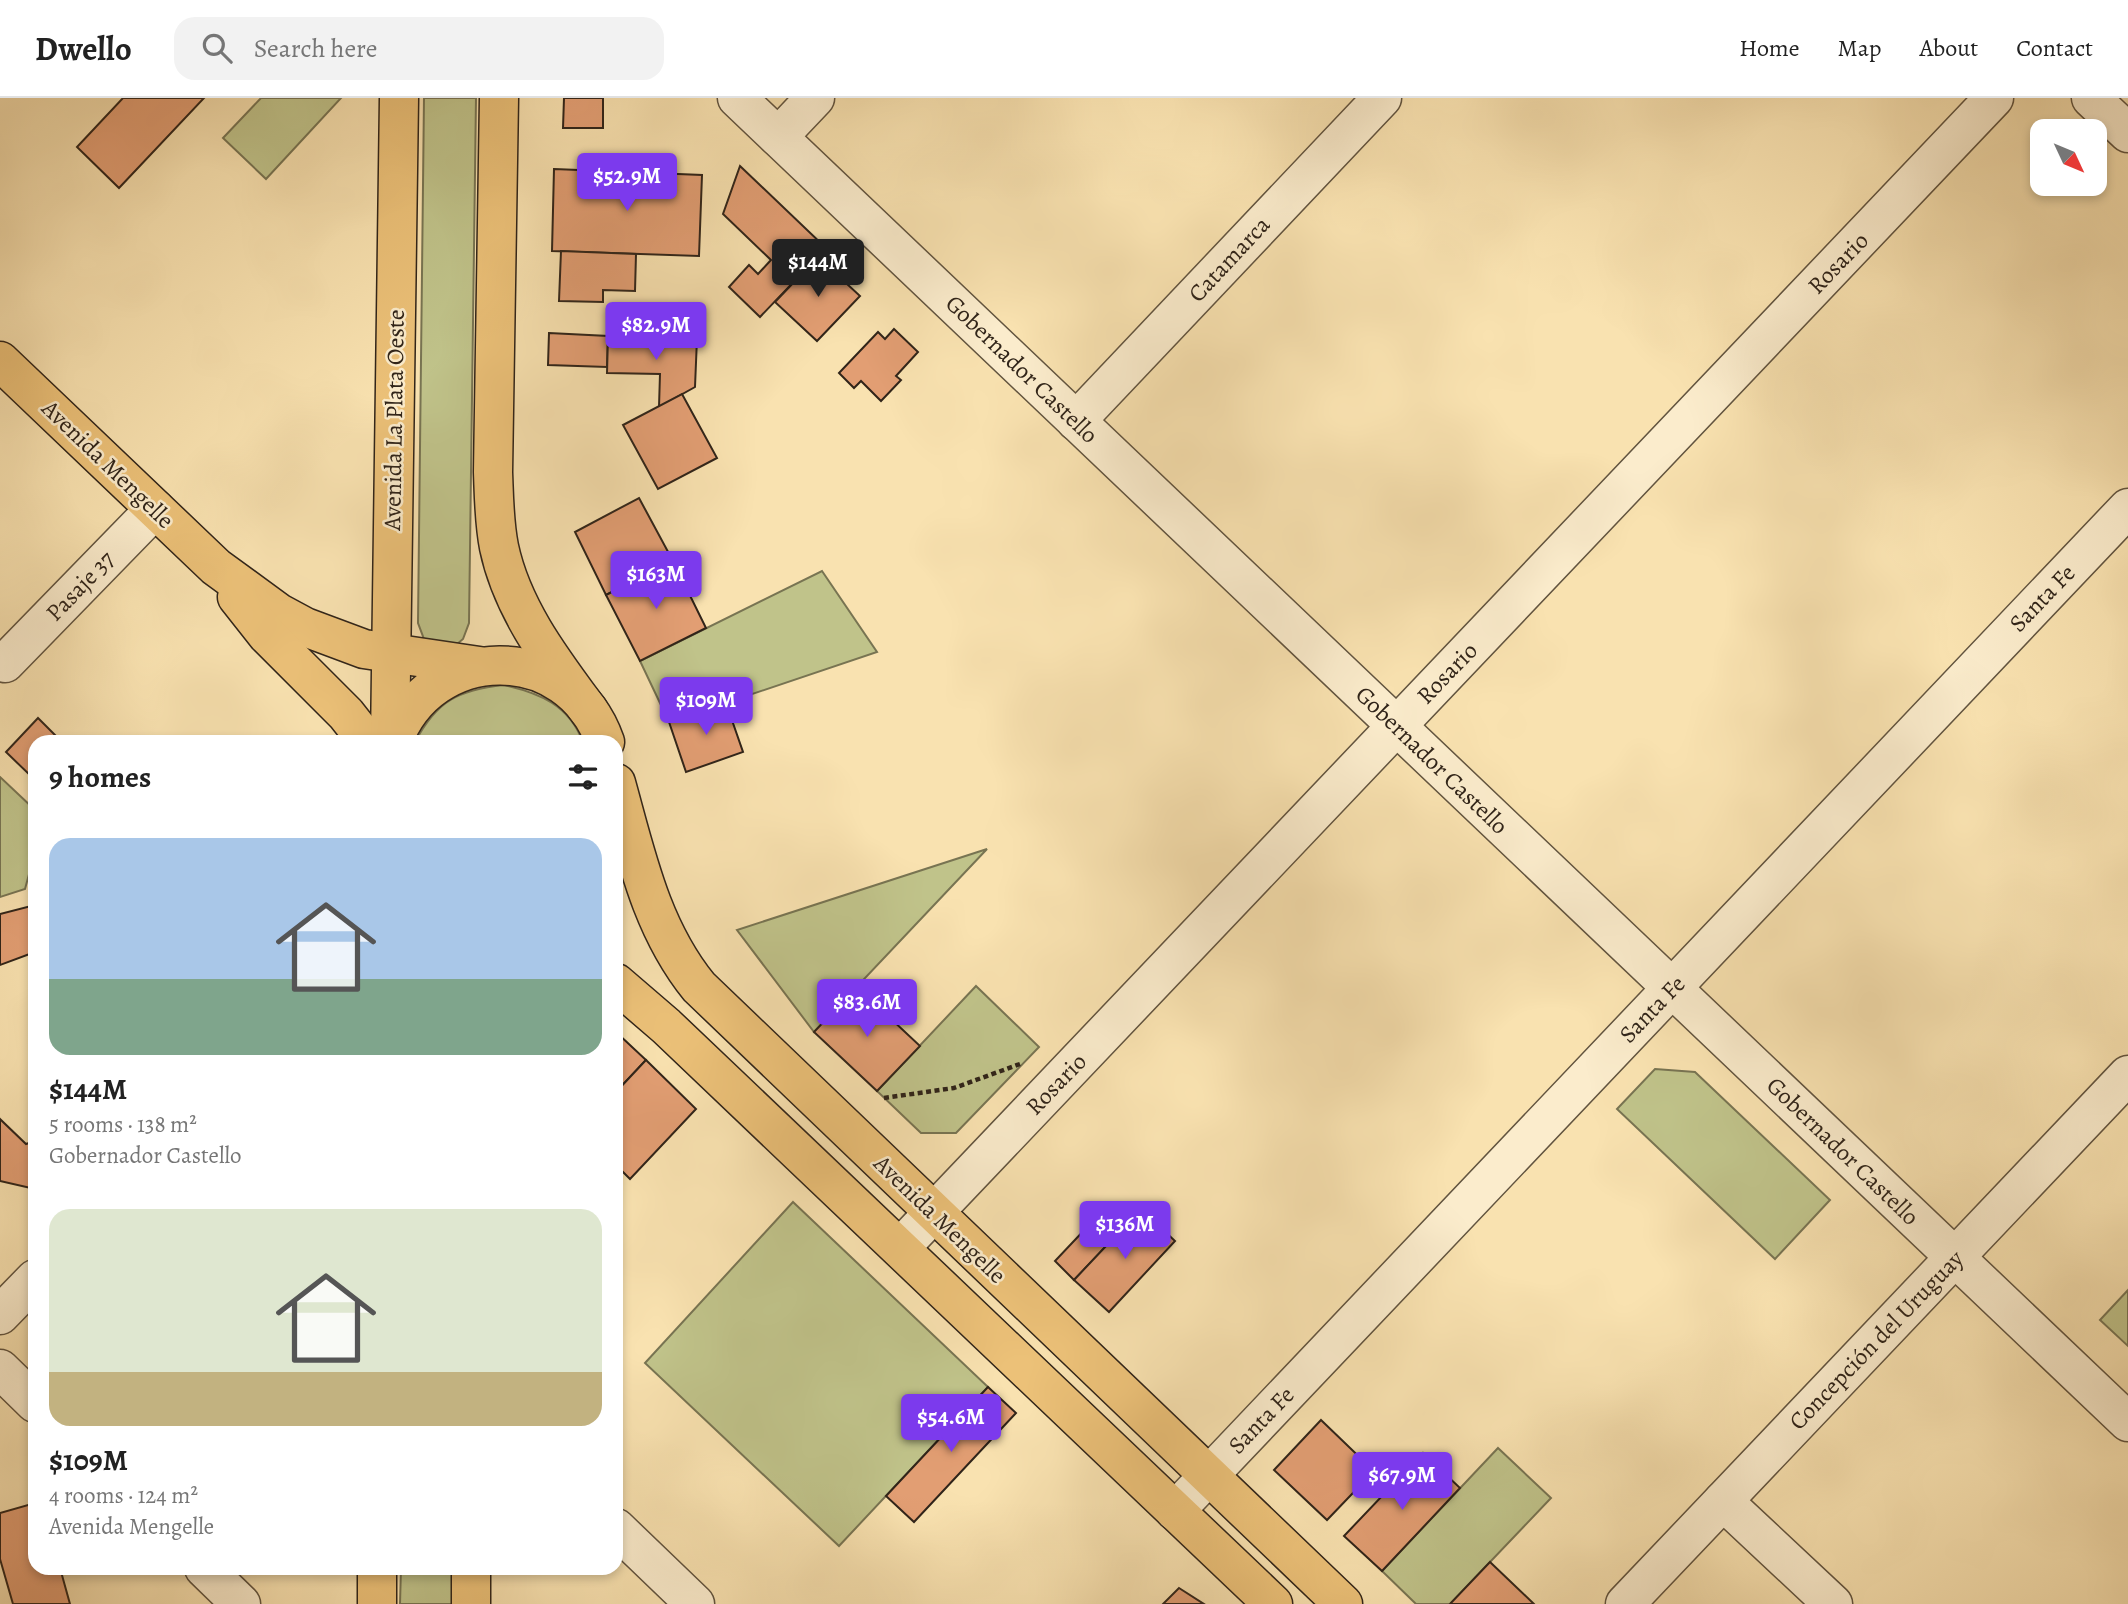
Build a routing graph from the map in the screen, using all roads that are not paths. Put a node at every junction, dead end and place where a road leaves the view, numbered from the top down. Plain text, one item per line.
1 (399, 98) edge
2 (499, 98) edge
3 (737, 98) edge
4 (815, 98) edge
5 (1382, 98) edge
6 (1994, 98) edge
7 (2091, 98) edge
8 (2128, 134) edge
9 (778, 137) junction
10 (0, 361) edge
11 (1076, 421) junction
12 (2128, 508) edge
13 (155, 509) junction
14 (216, 566) junction
15 (391, 654) junction
16 (5, 663) dead end
17 (479, 666) junction
18 (1397, 726) junction
19 (597, 727) edge
20 (363, 735) edge
21 (392, 735) edge
22 (396, 735) edge
23 (623, 808) edge
24 (1672, 988) junction
25 (623, 989) edge
26 (2128, 1075) edge
27 (934, 1213) junction
28 (900, 1248) junction
29 (1955, 1257) junction
30 (28, 1286) edge
31 (0, 1315) edge
32 (0, 1369) edge
33 (28, 1396) edge
34 (2128, 1422) edge
35 (1209, 1475) junction
36 (1723, 1501) junction
37 (1175, 1511) junction
38 (623, 1535) edge
39 (211, 1575) edge
40 (377, 1575) edge
41 (471, 1575) edge
42 (241, 1604) edge
43 (377, 1604) edge
44 (471, 1604) edge
45 (695, 1604) edge
46 (1273, 1604) edge
47 (1343, 1604) edge
48 (1625, 1604) edge
49 (1833, 1604) edge

1 - 15 main road, Avenida La Plata Oeste
2 - 19 main road
3 - 9 street, Gobernador Castello
4 - 9 street
5 - 11 street, Catamarca
6 - 18 street, Rosario
7 - 8 street
9 - 11 street, Gobernador Castello
10 - 13 main road, Avenida Mengelle
11 - 18 street, Gobernador Castello
12 - 24 street, Santa Fe
13 - 14 main road, Avenida Mengelle
13 - 16 street, Pasaje 37
14 - 15 main road, Avenida Mengelle
14 - 20 main road, Avenida Mengelle
15 - 17 main road, Avenida Mengelle
15 - 21 main road, Avenida La Plata Oeste
17 - 19 main road, Avenida Mengelle
17 - 22 main road
18 - 24 street, Gobernador Castello
18 - 27 street, Rosario
23 - 27 main road, Avenida Mengelle
24 - 29 street, Gobernador Castello
24 - 35 street, Santa Fe
25 - 28 main road, Avenida Mengelle
26 - 29 street, Concepción del Uruguay
27 - 28 street, Rosario
27 - 35 main road, Avenida Mengelle
28 - 37 main road, Avenida Mengelle
29 - 34 street, Gobernador Castello
29 - 36 street, Concepción del Uruguay
30 - 31 street
32 - 33 street
35 - 37 street, Santa Fe
35 - 47 main road, Avenida Mengelle
36 - 48 street, Concepción del Uruguay
36 - 49 street
37 - 46 main road, Avenida Mengelle
38 - 45 street
39 - 42 street
40 - 43 main road
41 - 44 main road

